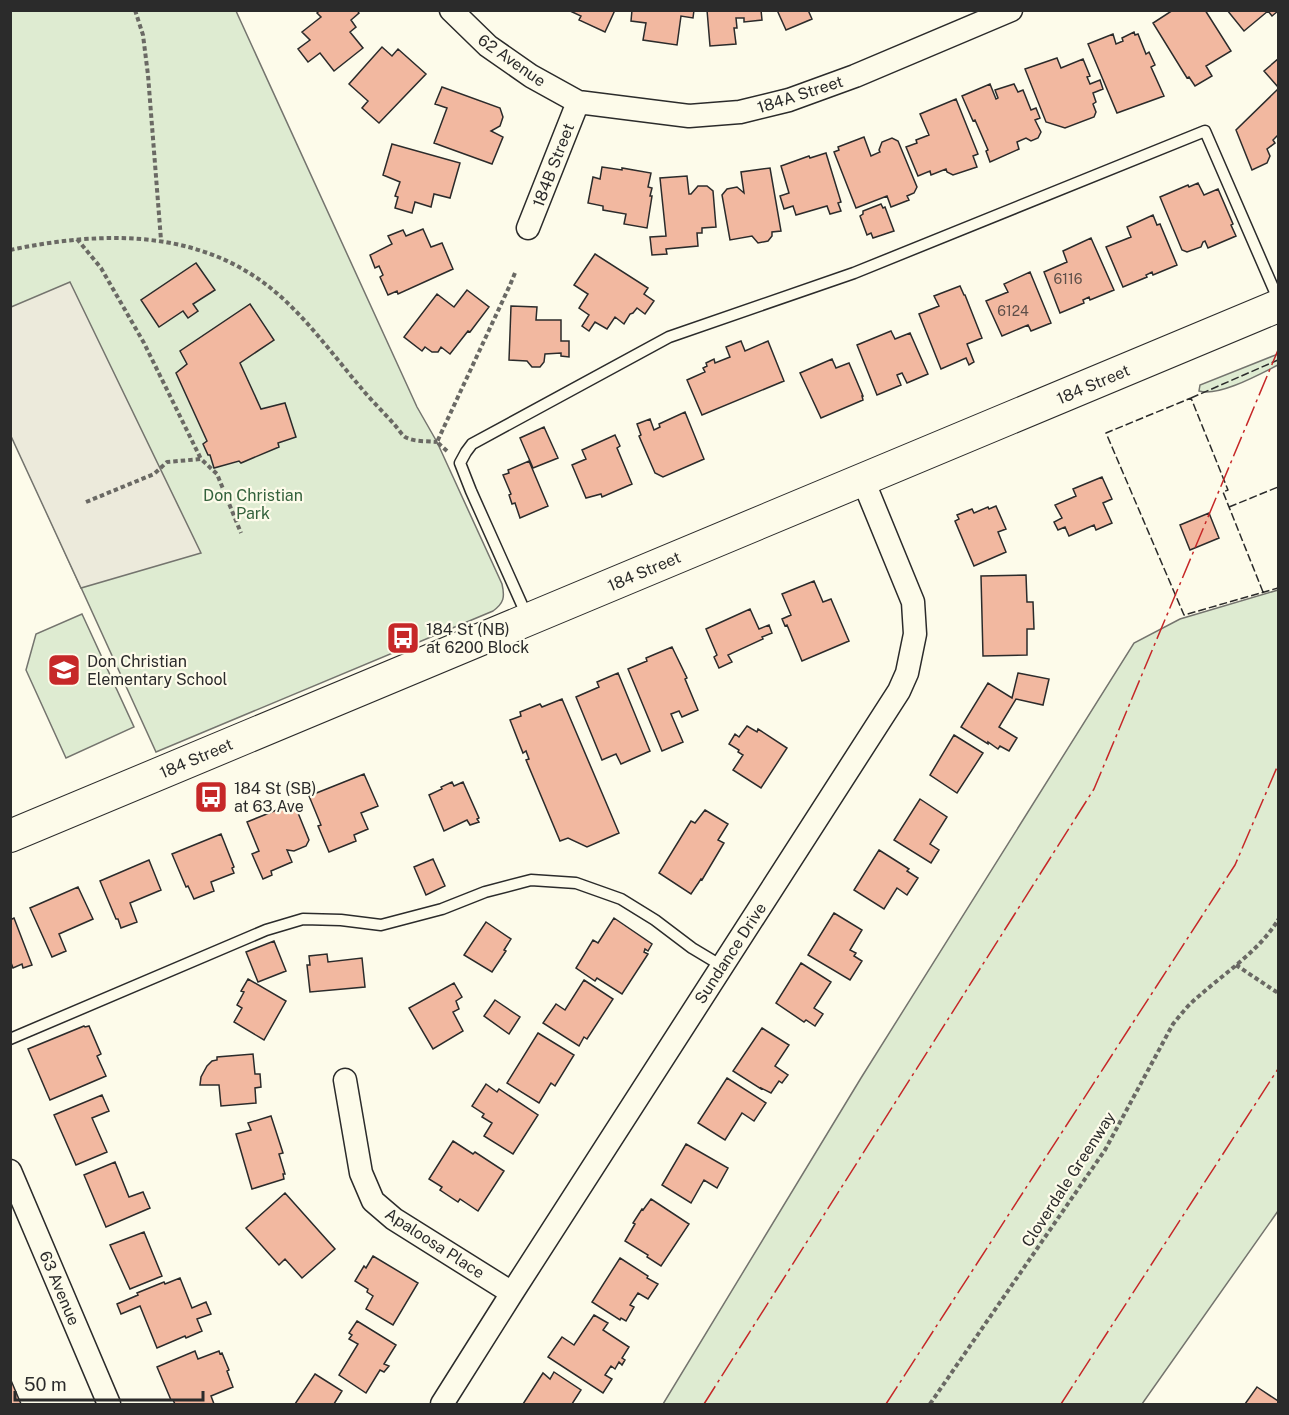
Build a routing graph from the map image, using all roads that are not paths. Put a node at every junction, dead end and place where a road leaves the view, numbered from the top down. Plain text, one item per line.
1 (451, 10) edge
2 (1011, 10) edge
3 (578, 102) junction
4 (528, 228) dead end
5 (1278, 299) edge
6 (1278, 306) edge
7 (863, 480) junction
8 (529, 619) junction
9 (10, 836) edge
10 (722, 966) junction
11 (10, 1039) edge
12 (345, 1080) dead end
13 (10, 1171) edge
14 (512, 1293) junction
15 (109, 1404) edge
16 (442, 1404) edge

1 - 3 street, 62 Avenue
2 - 3 street, 184A Street
3 - 4 street, 184B Street
5 - 8 lane
6 - 7 main road, 184 Street
7 - 8 main road, 184 Street
7 - 10 street, Sundance Drive
8 - 9 main road, 184 Street
10 - 11 lane
10 - 14 street, Sundance Drive
12 - 14 street, Apaloosa Place
13 - 15 street, 63 Avenue
14 - 16 street, Sundance Drive

